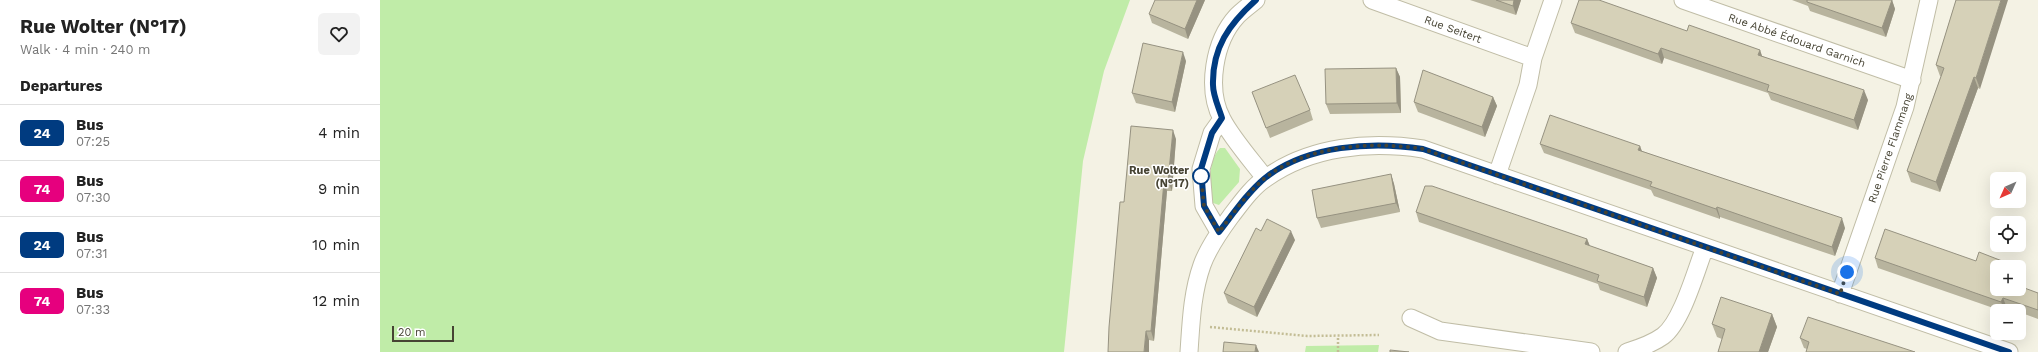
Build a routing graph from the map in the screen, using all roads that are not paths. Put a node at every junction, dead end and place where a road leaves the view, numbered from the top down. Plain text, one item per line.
1 (1256, 0) edge
2 (1372, 0) edge
3 (1553, 0) edge
4 (1683, 0) edge
5 (1929, 0) edge
6 (1533, 58) junction
7 (1912, 80) junction
8 (1222, 118) junction
9 (1497, 175) junction
10 (1265, 178) junction
11 (1219, 232) junction
12 (1705, 247) junction
13 (1840, 294) junction
14 (1411, 318) dead end
15 (1189, 352) edge
16 (1591, 352) edge
17 (1627, 352) edge
18 (2009, 352) edge

1 - 8 street
2 - 6 street, Rue Seitert
3 - 6 street
4 - 7 street, Rue Abbé Édouard Garnich
5 - 7 street, Rue Pierre Flammang
6 - 9 street
7 - 13 street, Rue Pierre Flammang
8 - 10 street
8 - 11 street
9 - 10 street
9 - 12 street
10 - 11 street
11 - 15 street
12 - 13 street
12 - 17 street
13 - 18 street
14 - 16 street

